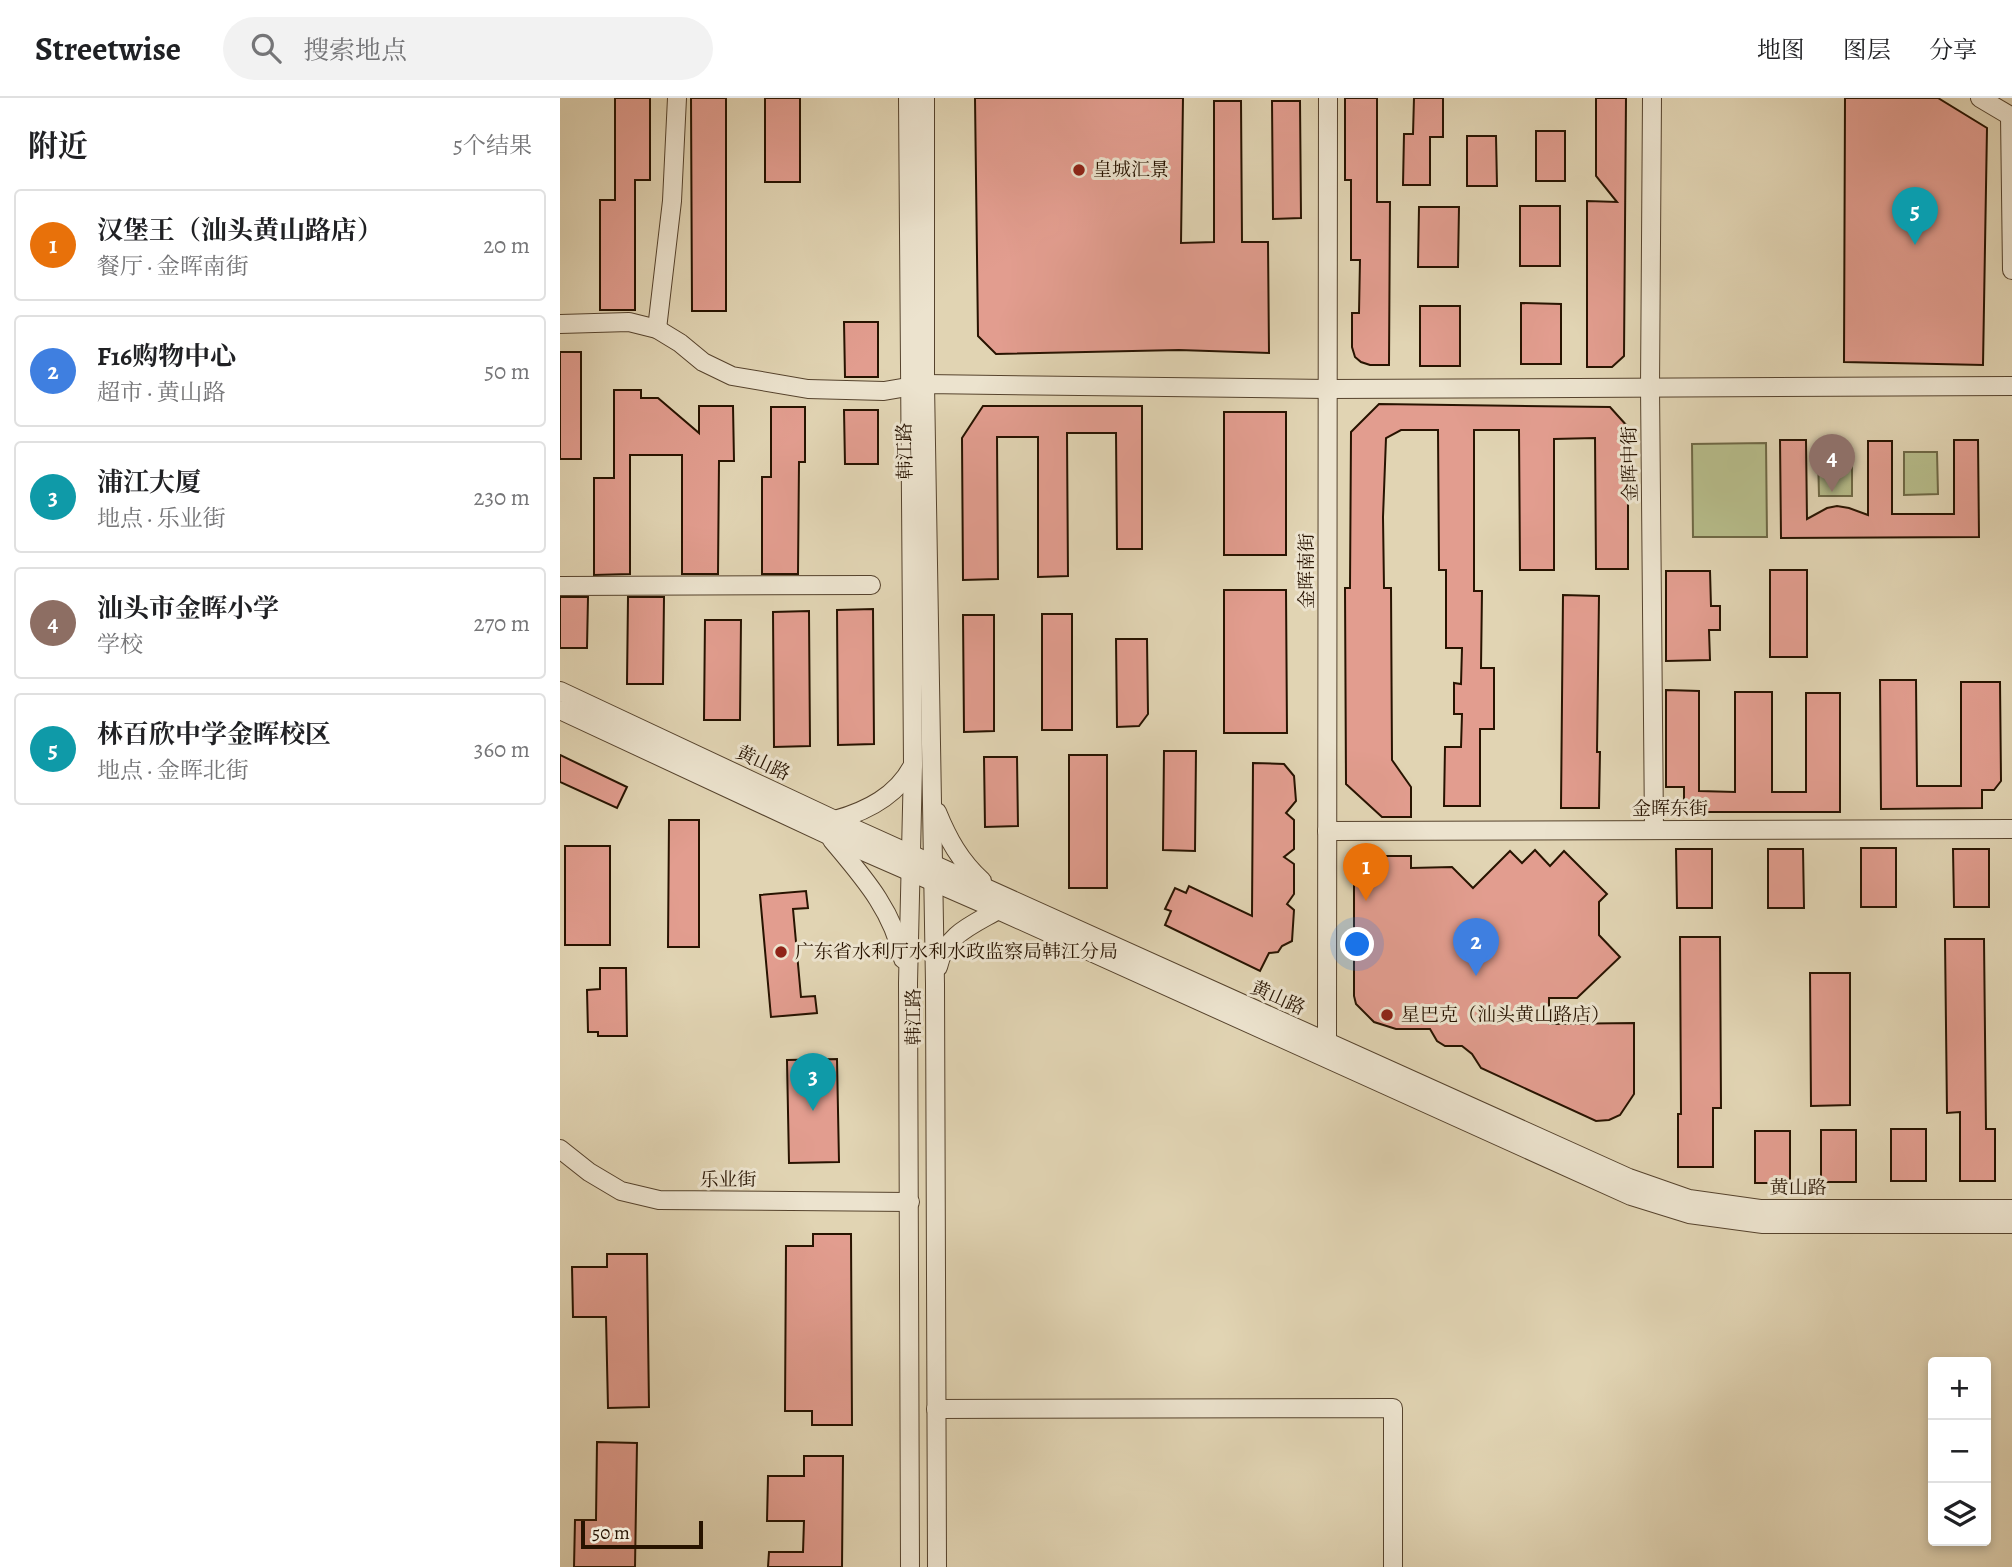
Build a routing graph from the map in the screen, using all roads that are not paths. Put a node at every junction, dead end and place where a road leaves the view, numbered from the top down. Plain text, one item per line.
1 (677, 98) edge
2 (908, 98) edge
3 (925, 98) edge
4 (1328, 98) edge
5 (1652, 98) edge
6 (1980, 98) edge
7 (2011, 116) edge
8 (2012, 270) edge
9 (560, 324) edge
10 (657, 329) junction
11 (917, 385) junction
12 (2012, 386) edge
13 (1650, 387) junction
14 (1328, 389) junction
15 (871, 585) dead end
16 (560, 586) edge
17 (560, 691) edge
18 (560, 710) edge
19 (913, 765) junction
20 (932, 800) junction
21 (831, 828) junction
22 (2012, 829) edge
23 (1654, 830) junction
24 (1327, 831) junction
25 (911, 863) junction
26 (934, 864) junction
27 (934, 883) junction
28 (997, 901) junction
29 (908, 983) junction
30 (935, 984) junction
31 (1327, 1043) junction
32 (560, 1149) edge
33 (910, 1202) junction
34 (2012, 1209) edge
35 (2012, 1224) edge
36 (936, 1409) junction
37 (910, 1567) edge
38 (937, 1567) edge
39 (1393, 1567) edge

1 - 10 street
2 - 11 street, 韩江路
3 - 11 street, 韩江路
4 - 14 street, 金晖南街
5 - 13 street, 金晖中街
6 - 7 street
7 - 8 street
9 - 10 street
10 - 11 street
11 - 14 street
11 - 19 street, 韩江路
11 - 20 street, 韩江路
12 - 13 street
13 - 14 street
13 - 23 street, 金晖中街
14 - 24 street, 金晖南街
15 - 16 street
17 - 21 street, 黄山路
18 - 21 street, 黄山路
19 - 21 street
19 - 25 street, 韩江路
20 - 26 street, 韩江路
20 - 28 street
21 - 25 street, 黄山路
21 - 29 street
22 - 23 street, 金晖东街
23 - 24 street, 金晖东街
24 - 31 street, 金晖南街
25 - 26 street, 黄山路
25 - 27 street, 黄山路
25 - 29 street, 韩江路
26 - 27 street, 韩江路
26 - 28 street, 黄山路
27 - 28 street, 黄山路
27 - 30 street, 韩江路
28 - 30 street
28 - 31 street, 黄山路
28 - 35 street, 黄山路
29 - 33 street, 韩江路
30 - 36 street, 韩江路
31 - 34 street, 黄山路
32 - 33 street, 乐业街
33 - 37 street, 韩江路
36 - 38 street, 韩江路
36 - 39 street

